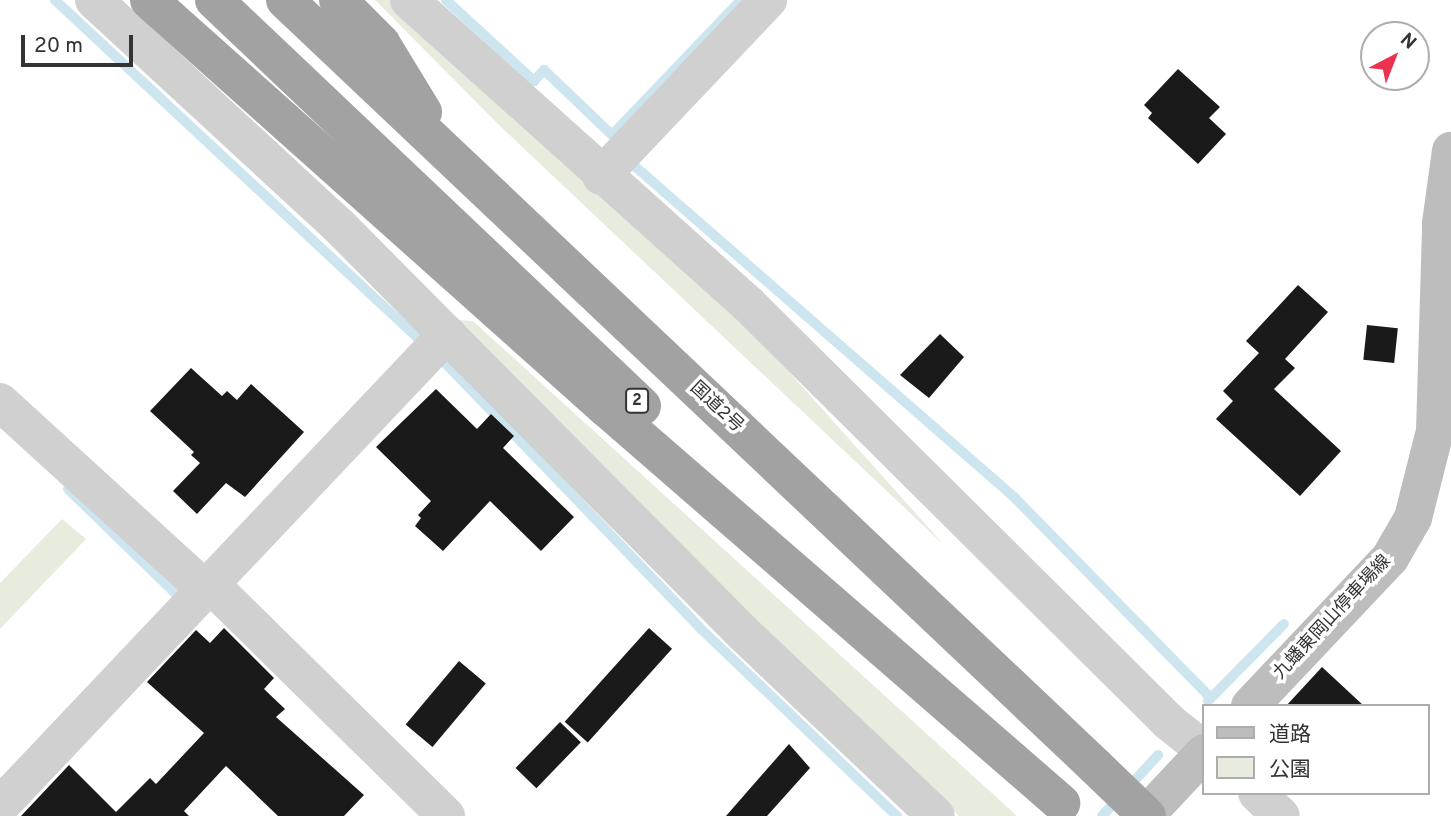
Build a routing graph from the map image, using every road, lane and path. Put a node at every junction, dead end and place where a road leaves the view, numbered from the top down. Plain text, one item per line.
1 (94, 0) edge
2 (149, 0) edge
3 (214, 0) edge
4 (285, 0) edge
5 (338, 0) edge
6 (410, 0) edge
7 (768, 0) edge
8 (1451, 151) edge
9 (453, 159) junction
10 (601, 176) junction
11 (437, 345) junction
12 (0, 402) edge
13 (1443, 431) edge
14 (199, 582) junction
15 (1252, 704) edge
16 (1202, 750) edge
17 (1202, 754) edge
18 (1259, 795) edge
19 (0, 806) edge
20 (1068, 809) edge
21 (446, 816) edge
22 (936, 816) edge
23 (1146, 816) edge
24 (1281, 816) edge

1 - 11 street
2 - 20 highway
3 - 20 highway, 2
4 - 9 highway, 国道2号
5 - 9 highway
6 - 10 street
7 - 10 street
8 - 13 main road, 九蟠東岡山停車場線
9 - 23 highway, 国道2号, bridge
10 - 16 street
11 - 14 street
11 - 22 street
12 - 14 street
13 - 15 main road, 九蟠東岡山停車場線
14 - 19 street
14 - 21 street
17 - 23 main road
18 - 24 street

